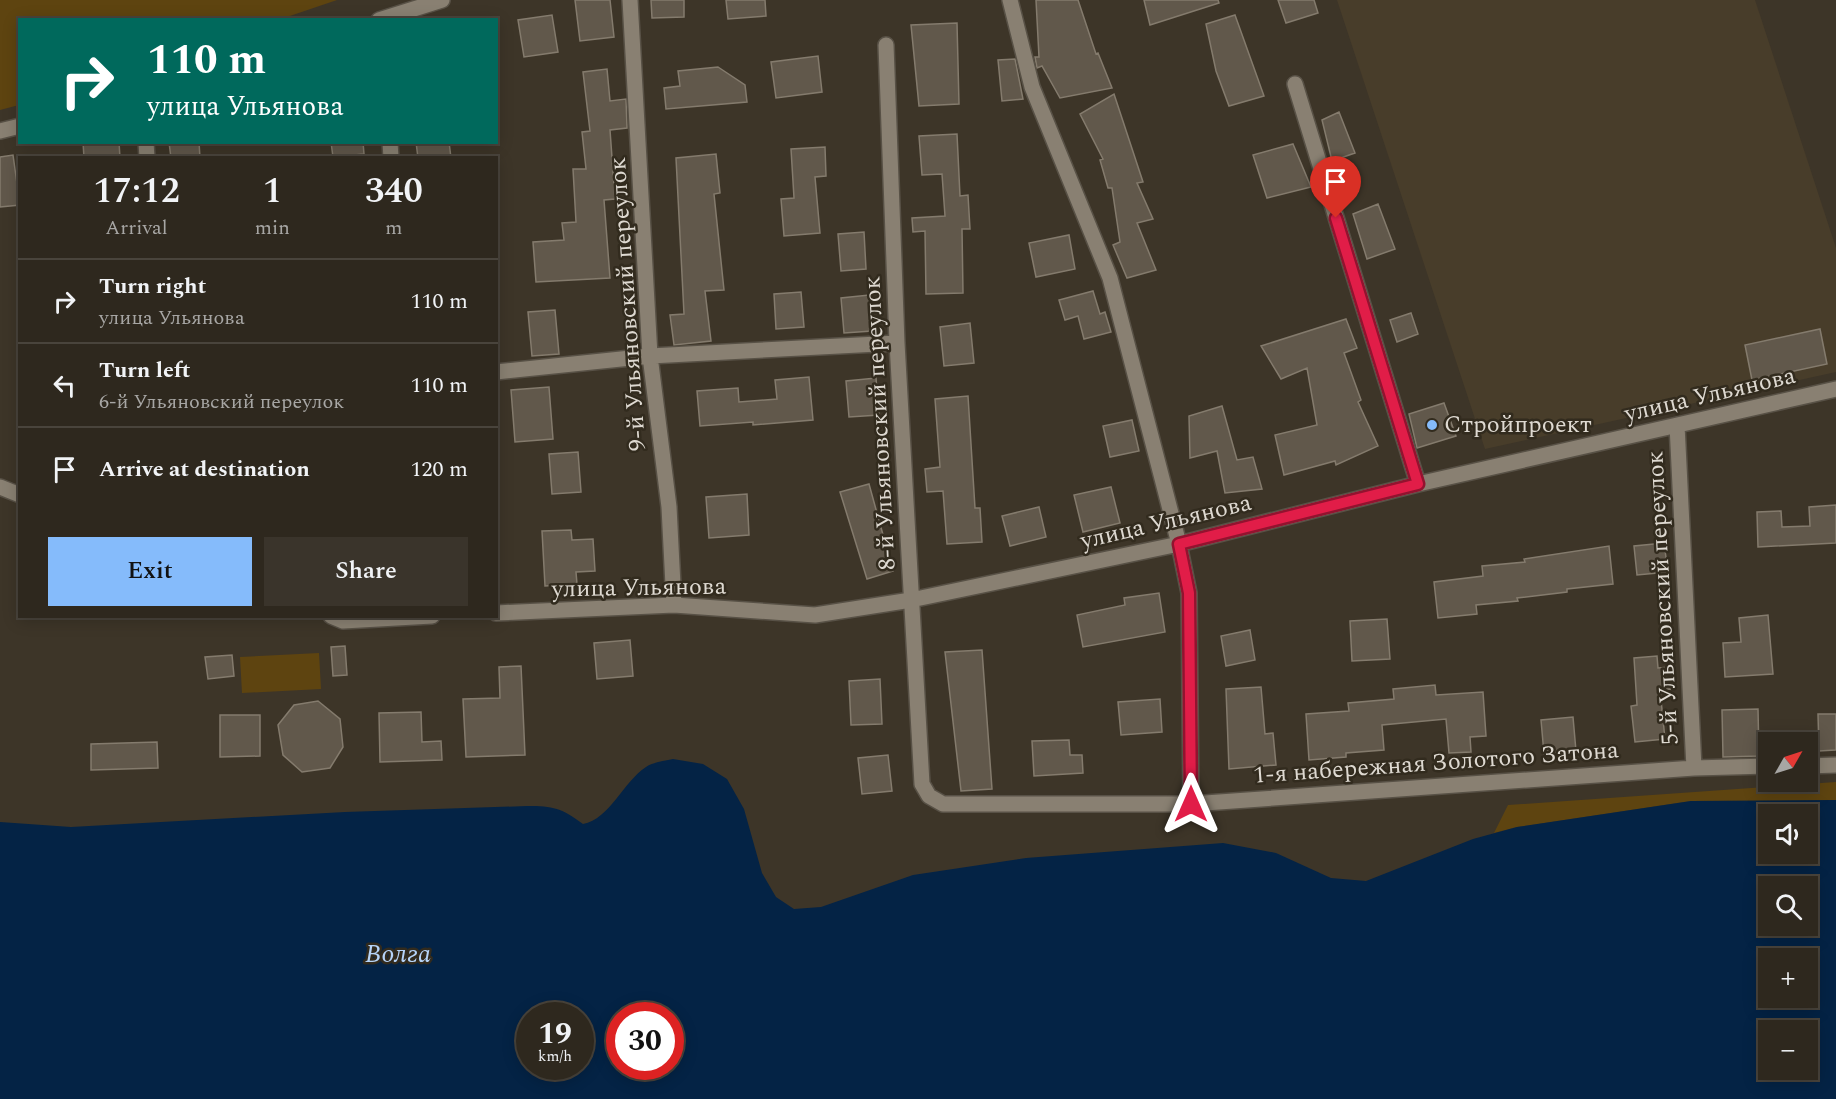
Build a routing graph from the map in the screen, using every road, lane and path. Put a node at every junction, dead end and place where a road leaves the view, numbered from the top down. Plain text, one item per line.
1 (442, 0) edge
2 (630, 0) edge
3 (1010, 0) edge
4 (383, 18) edge
5 (886, 45) dead end
6 (1295, 84) dead end
7 (18, 126) edge
8 (0, 131) edge
9 (897, 343) junction
10 (650, 356) junction
11 (498, 372) edge
12 (1836, 389) edge
13 (1677, 425) junction
14 (1418, 484) junction
15 (0, 487) edge
16 (18, 494) edge
17 (1179, 544) junction
18 (911, 600) junction
19 (674, 605) junction
20 (498, 614) edge
21 (1836, 765) edge
22 (1758, 766) edge
23 (1818, 766) edge
24 (1694, 768) junction
25 (929, 796) joint
26 (1191, 804) junction

1 - 4 street
2 - 10 street, 9-й Ульяновский переулок
3 - 17 street
5 - 9 street, 8-й Ульяновский переулок
6 - 14 street
7 - 8 street
9 - 10 street
9 - 18 street, 8-й Ульяновский переулок
10 - 11 street
10 - 19 street, 9-й Ульяновский переулок
12 - 13 street, улица Ульянова
13 - 14 street, улица Ульянова
13 - 24 street, 5-й Ульяновский переулок
14 - 17 street, улица Ульянова
15 - 16 street
17 - 18 street, улица Ульянова
17 - 26 street
18 - 19 street, улица Ульянова
18 - 25 street, 8-й Ульяновский переулок
19 - 20 street, улица Ульянова
21 - 23 street
22 - 24 street, 1-я набережная Золотого Затона
24 - 26 street, 1-я набережная Золотого Затона
25 - 26 street, 1-я набережная Золотого Затона

